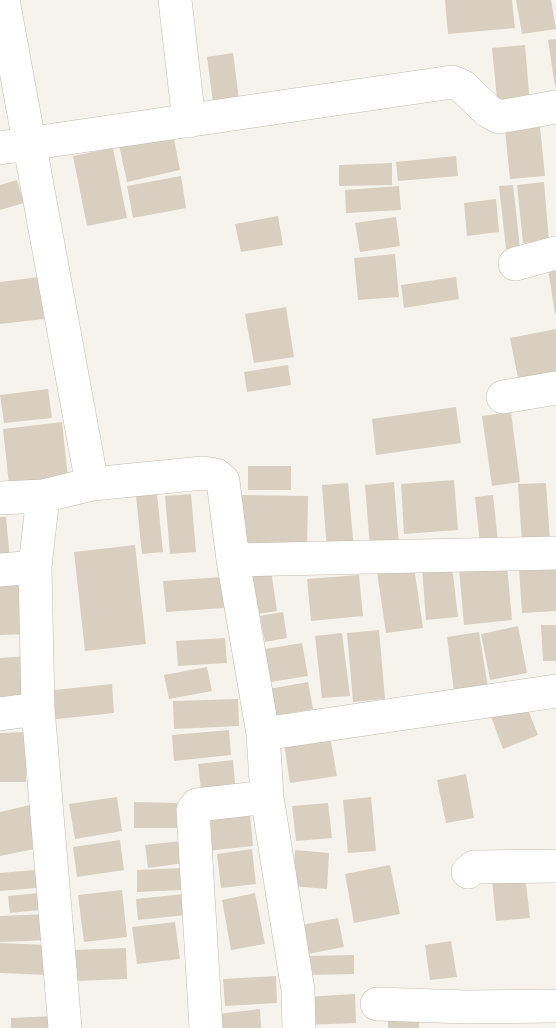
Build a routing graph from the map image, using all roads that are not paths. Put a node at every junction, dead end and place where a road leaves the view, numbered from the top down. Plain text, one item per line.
1 (3, 0) edge
2 (176, 0) edge
3 (556, 107) edge
4 (189, 121) junction
5 (16, 146) edge
6 (556, 253) edge
7 (515, 264) dead end
8 (556, 388) edge
9 (503, 397) dead end
10 (92, 484) junction
11 (43, 496) junction
12 (0, 498) edge
13 (556, 553) edge
14 (233, 560) junction
15 (35, 567) junction
16 (0, 570) edge
17 (556, 691) edge
18 (38, 709) junction
19 (0, 714) edge
20 (263, 734) junction
21 (267, 797) junction
22 (556, 866) edge
23 (468, 872) dead end
24 (377, 1005) dead end
25 (556, 1006) edge
26 (65, 1028) edge
27 (206, 1028) edge
28 (299, 1028) edge

1 - 5 street
2 - 4 street
3 - 4 street
4 - 5 street
5 - 10 street
6 - 7 street
8 - 9 street
10 - 11 street
10 - 14 street
11 - 12 street
11 - 15 street
13 - 14 street
14 - 20 street
15 - 16 street
15 - 18 street
17 - 20 street
18 - 19 street
18 - 26 street
20 - 21 street
21 - 27 street
21 - 28 street
22 - 23 street
24 - 25 street

